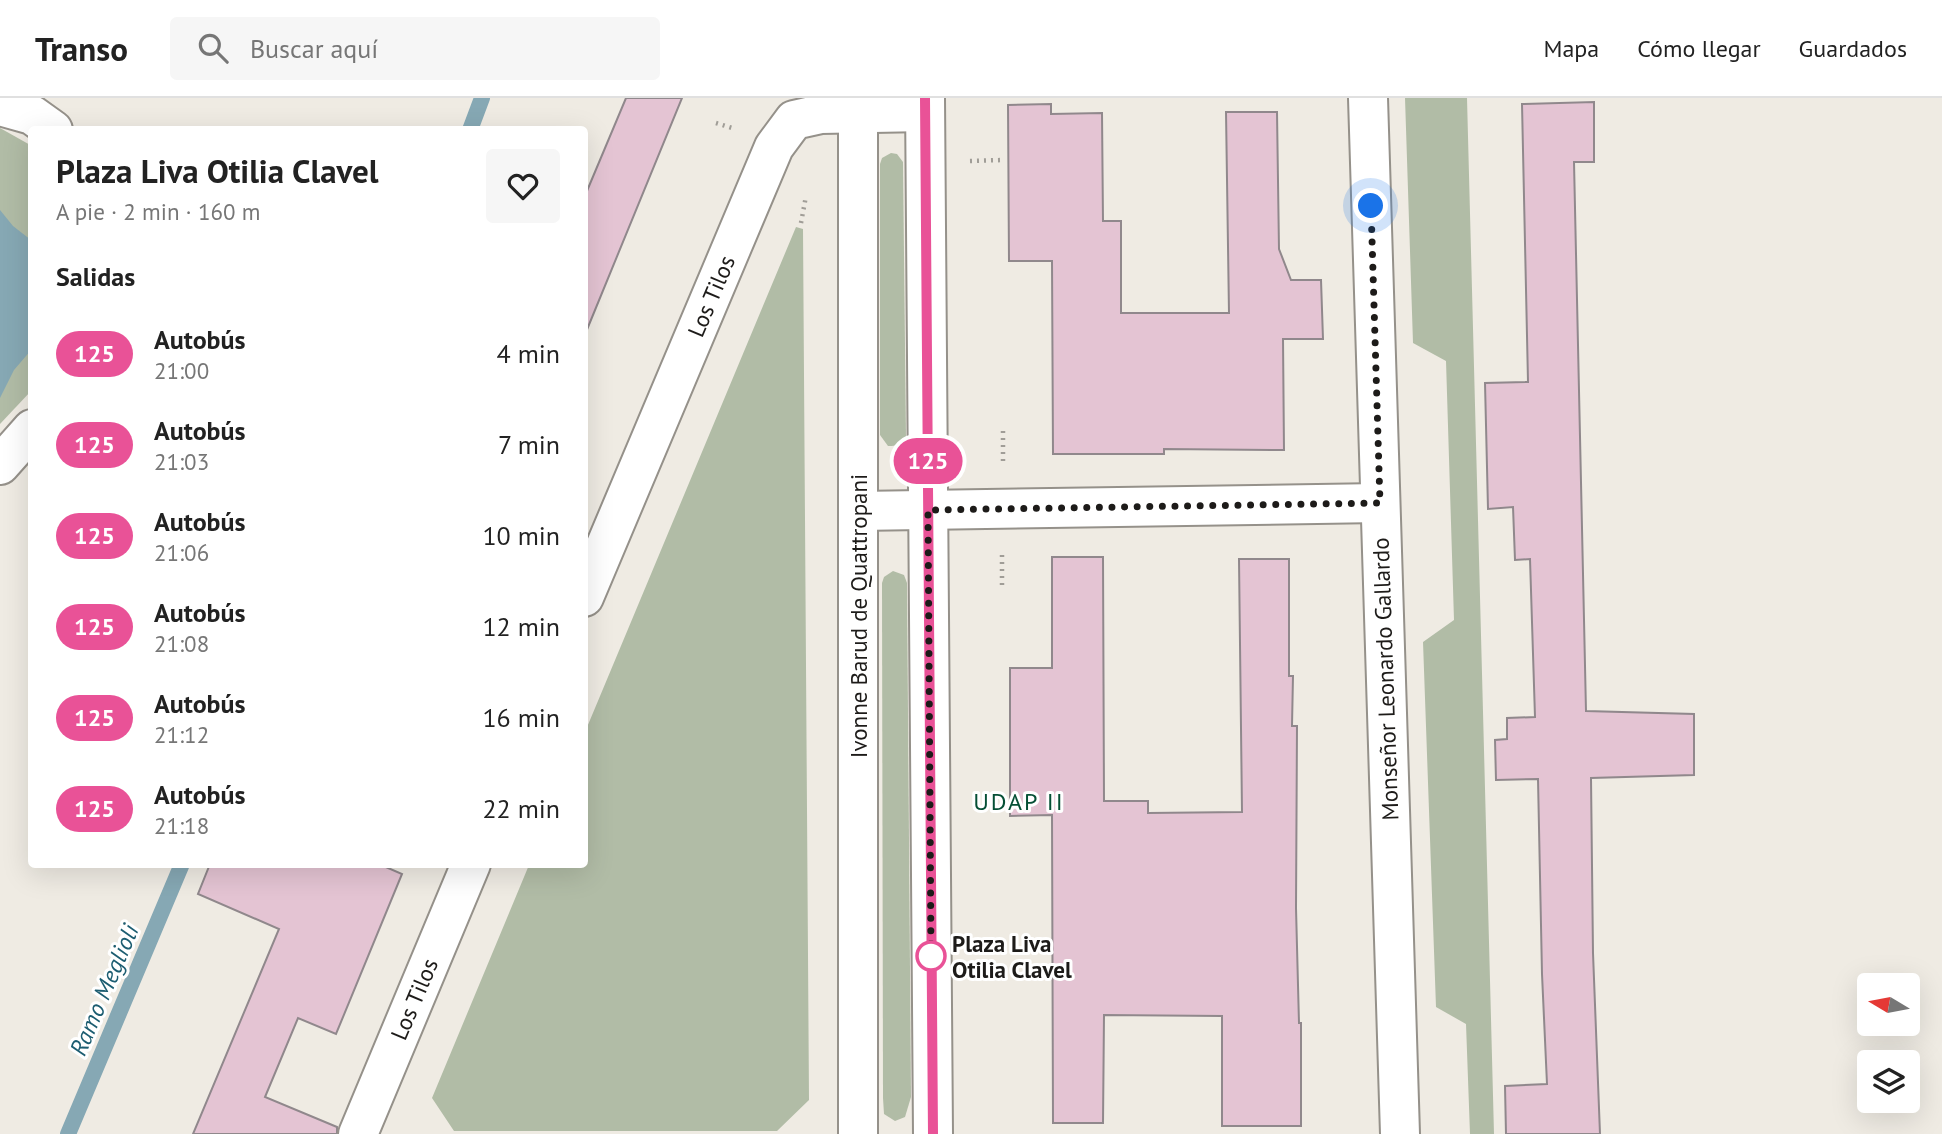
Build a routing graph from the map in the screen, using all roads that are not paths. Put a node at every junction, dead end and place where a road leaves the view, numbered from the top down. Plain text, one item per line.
1 (1368, 98) edge
2 (858, 105) edge
3 (925, 105) edge
4 (0, 106) edge
5 (47, 126) edge
6 (28, 434) edge
7 (0, 465) edge
8 (1380, 503) junction
9 (928, 510) junction
10 (858, 511) junction
11 (588, 588) edge
12 (469, 868) edge
13 (358, 1134) edge
14 (858, 1134) edge
15 (933, 1134) edge
16 (1400, 1134) edge

1 - 8 street, Monseñor Leonardo Gallardo
2 - 3 street, Los Tilos
2 - 10 street, Ivonne Barud de Quattropani
2 - 11 street, Los Tilos
3 - 9 street
4 - 5 street
6 - 7 street
8 - 9 street
8 - 16 street, Monseñor Leonardo Gallardo
9 - 10 street
9 - 15 street
10 - 14 street, Ivonne Barud de Quattropani
12 - 13 street, Los Tilos

